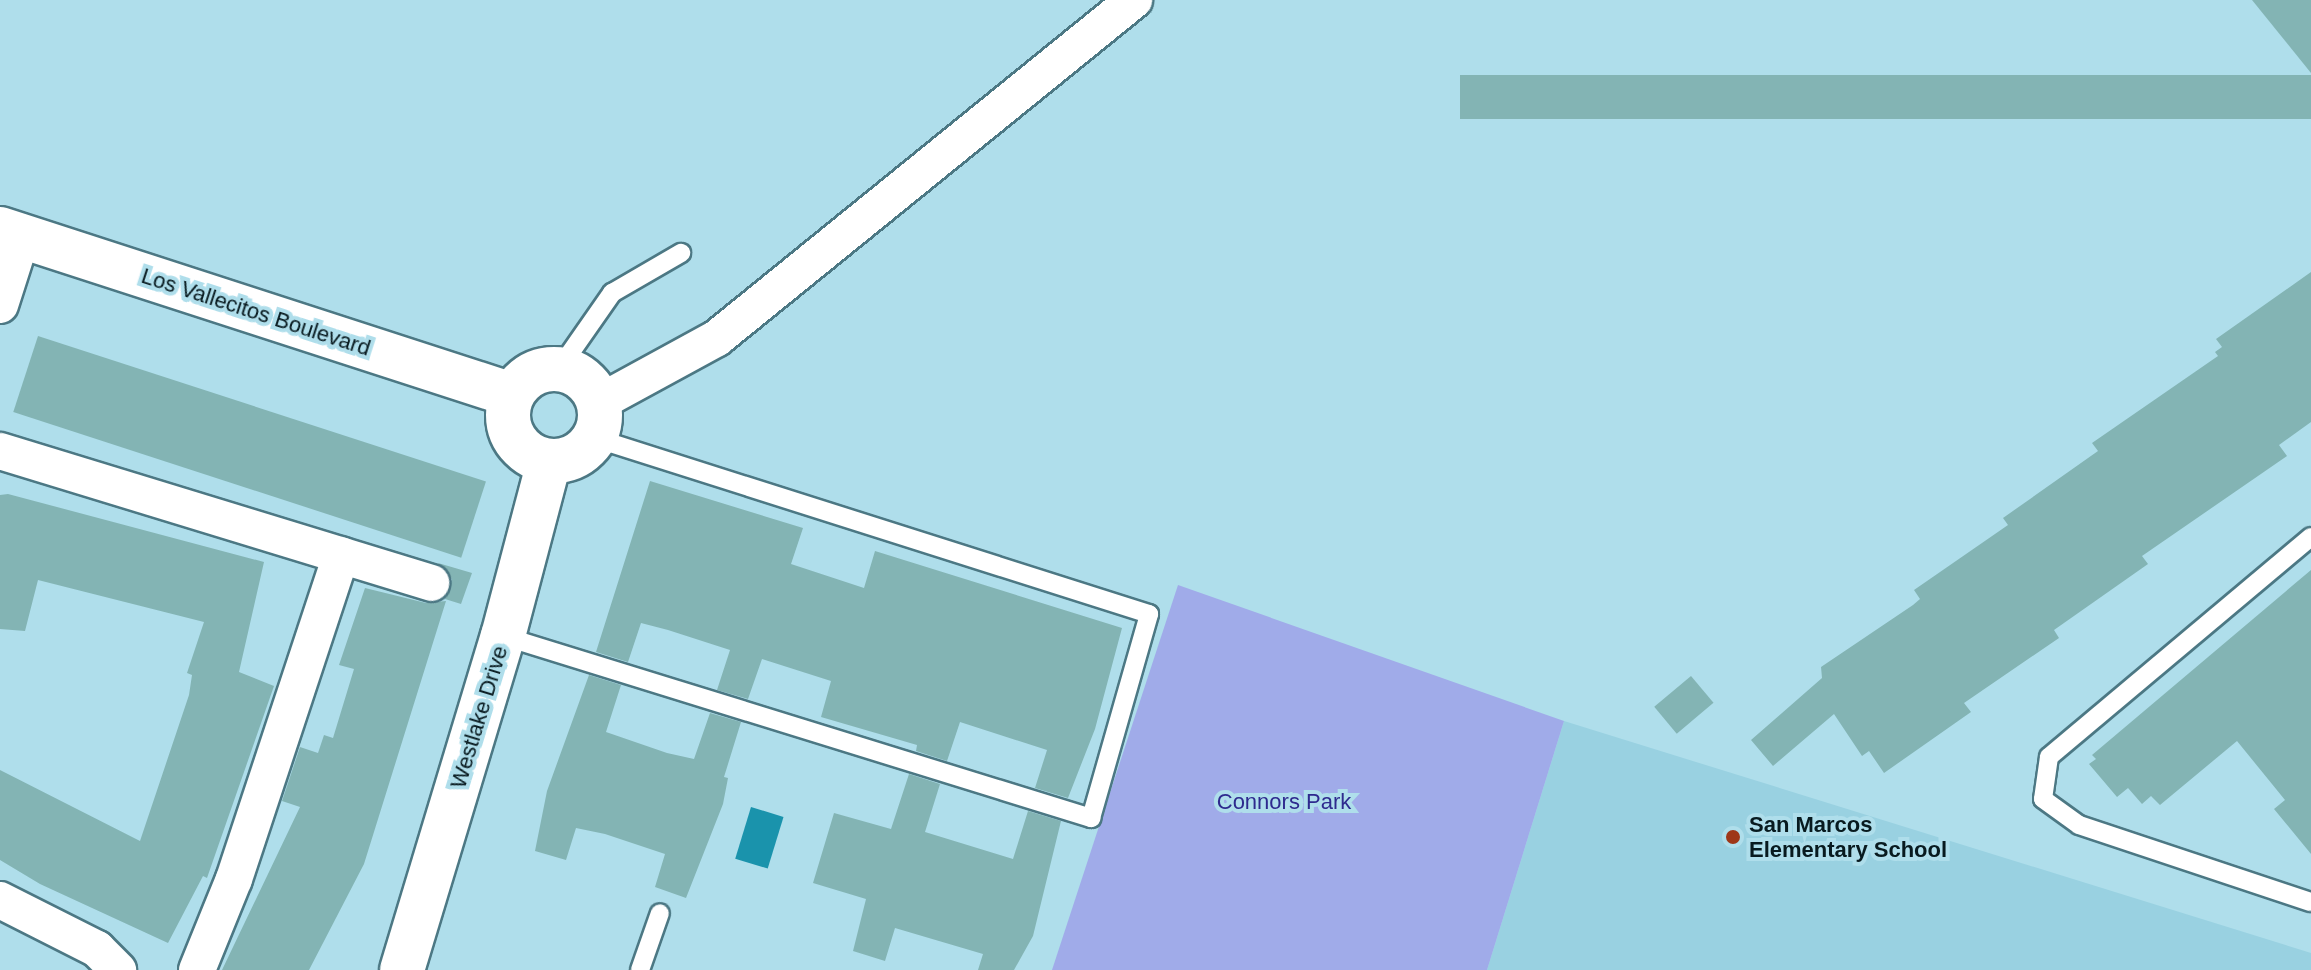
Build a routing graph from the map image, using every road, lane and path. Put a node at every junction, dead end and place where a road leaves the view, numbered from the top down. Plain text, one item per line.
1 (1134, 0) edge
2 (11, 233) edge
3 (681, 253) dead end
4 (0, 305) edge
5 (559, 369) junction
6 (512, 395) junction
7 (596, 420) junction
8 (0, 451) edge
9 (549, 462) junction
10 (2311, 537) edge
11 (341, 555) junction
12 (431, 583) dead end
13 (503, 636) junction
14 (0, 900) edge
15 (2311, 902) edge
16 (660, 913) dead end
17 (118, 970) edge
18 (197, 970) edge
19 (402, 970) edge
20 (640, 970) edge

1 - 7 street
2 - 4 street
2 - 6 street, Los Vallecitos Boulevard
3 - 5 lane
5 - 6 street
5 - 7 street
6 - 9 street
7 - 9 street
7 - 13 lane
8 - 11 street
9 - 13 street, Westlake Drive
10 - 15 lane
11 - 12 street
11 - 18 street
13 - 19 street, Westlake Drive
14 - 17 street
16 - 20 lane

